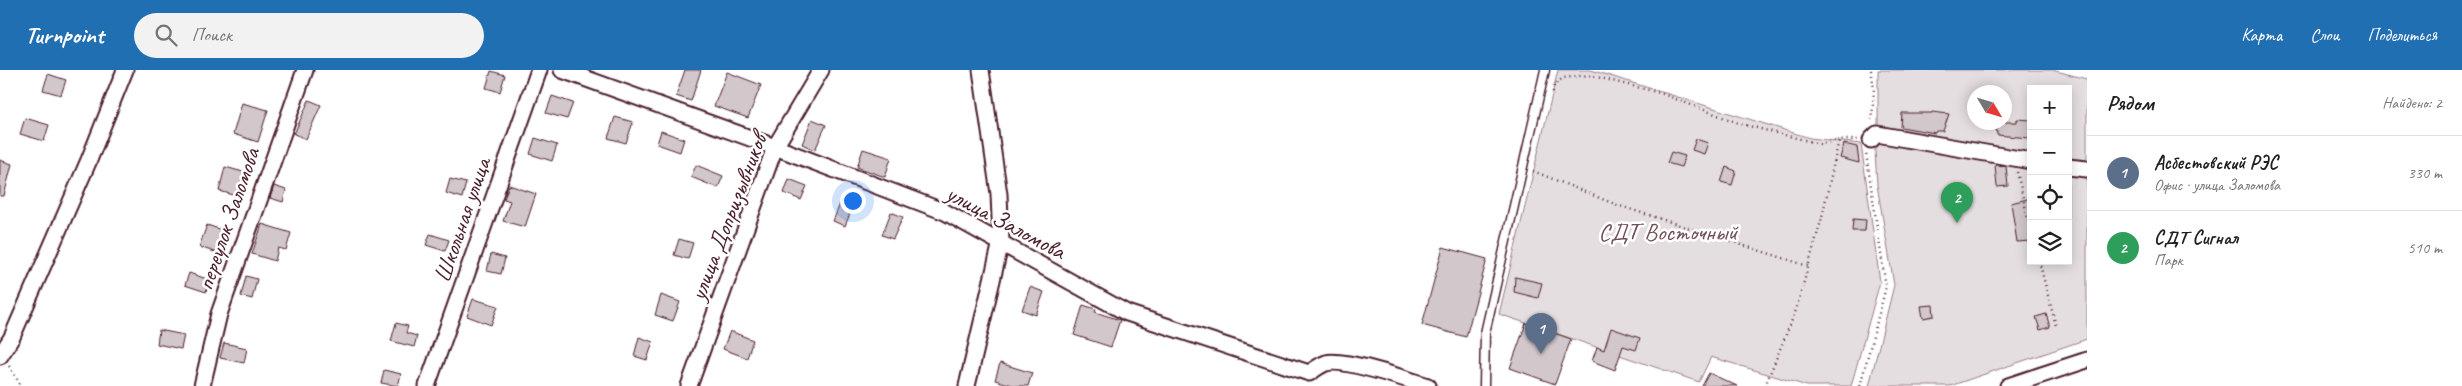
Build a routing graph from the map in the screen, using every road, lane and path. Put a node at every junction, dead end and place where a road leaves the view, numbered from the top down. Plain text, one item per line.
1 (126, 70) edge
2 (305, 70) edge
3 (539, 70) edge
4 (562, 70) edge
5 (821, 70) edge
6 (981, 70) edge
7 (1545, 70) edge
8 (1871, 70) edge
9 (1552, 94) dead end
10 (1839, 140) junction
11 (1871, 140) junction
12 (775, 147) junction
13 (2014, 158) junction
14 (2027, 160) edge
15 (1535, 161) dead end
16 (2072, 167) edge
17 (2087, 169) edge
18 (2028, 220) edge
19 (1001, 242) junction
20 (2040, 265) edge
21 (1808, 266) junction
22 (2056, 326) dead end
23 (1, 355) edge
24 (2087, 360) edge
25 (1308, 380) edge
26 (21, 386) edge
27 (202, 386) edge
28 (427, 386) edge
29 (689, 386) edge
30 (967, 386) edge
31 (1428, 386) edge
32 (1484, 386) edge
33 (1765, 386) edge
34 (1860, 386) edge
35 (2008, 386) edge

1 - 23 street
2 - 27 street, переулок Заломова
3 - 28 street, Школьная улица
4 - 12 street, улица Заломова
5 - 12 street, улица Допризывников
6 - 19 street
7 - 32 lane
8 - 11 path
9 - 10 path
10 - 11 path
10 - 21 path
11 - 13 street
11 - 34 path
12 - 19 street, улица Заломова
12 - 29 street, улица Допризывников
13 - 14 street
13 - 18 path
15 - 21 path
16 - 17 street
19 - 25 street, улица Заломова
19 - 30 street
20 - 22 path
21 - 33 path
23 - 26 path
24 - 35 street
25 - 31 street, улица Заломова

